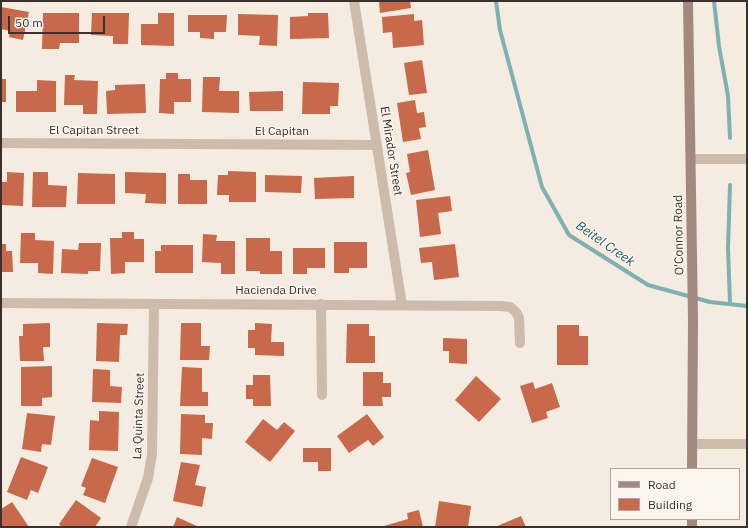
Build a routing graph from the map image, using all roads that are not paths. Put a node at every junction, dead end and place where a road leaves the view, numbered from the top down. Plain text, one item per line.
1 (354, 1) edge
2 (688, 1) edge
3 (1, 143) edge
4 (186, 144) joint
5 (377, 145) junction
6 (691, 159) junction
7 (747, 159) edge
8 (1, 303) edge
9 (154, 304) junction
10 (321, 304) junction
11 (402, 305) junction
12 (520, 343) dead end
13 (322, 395) dead end
14 (692, 444) junction
15 (747, 444) edge
16 (692, 468) edge
17 (132, 527) edge

1 - 5 street, El Mirador Street
2 - 6 main road, O'Connor Road
3 - 4 street, El Capitan Street
4 - 5 street, El Capitan
5 - 11 street, El Mirador Street
6 - 7 street
6 - 14 main road, O'Connor Road
8 - 9 street, Hacienda Drive
9 - 10 street, Hacienda Drive
9 - 17 street, La Quinta Street
10 - 11 street, Hacienda Drive
10 - 13 street
11 - 12 street, Hacienda Drive
14 - 15 street
14 - 16 main road, O'Connor Road

